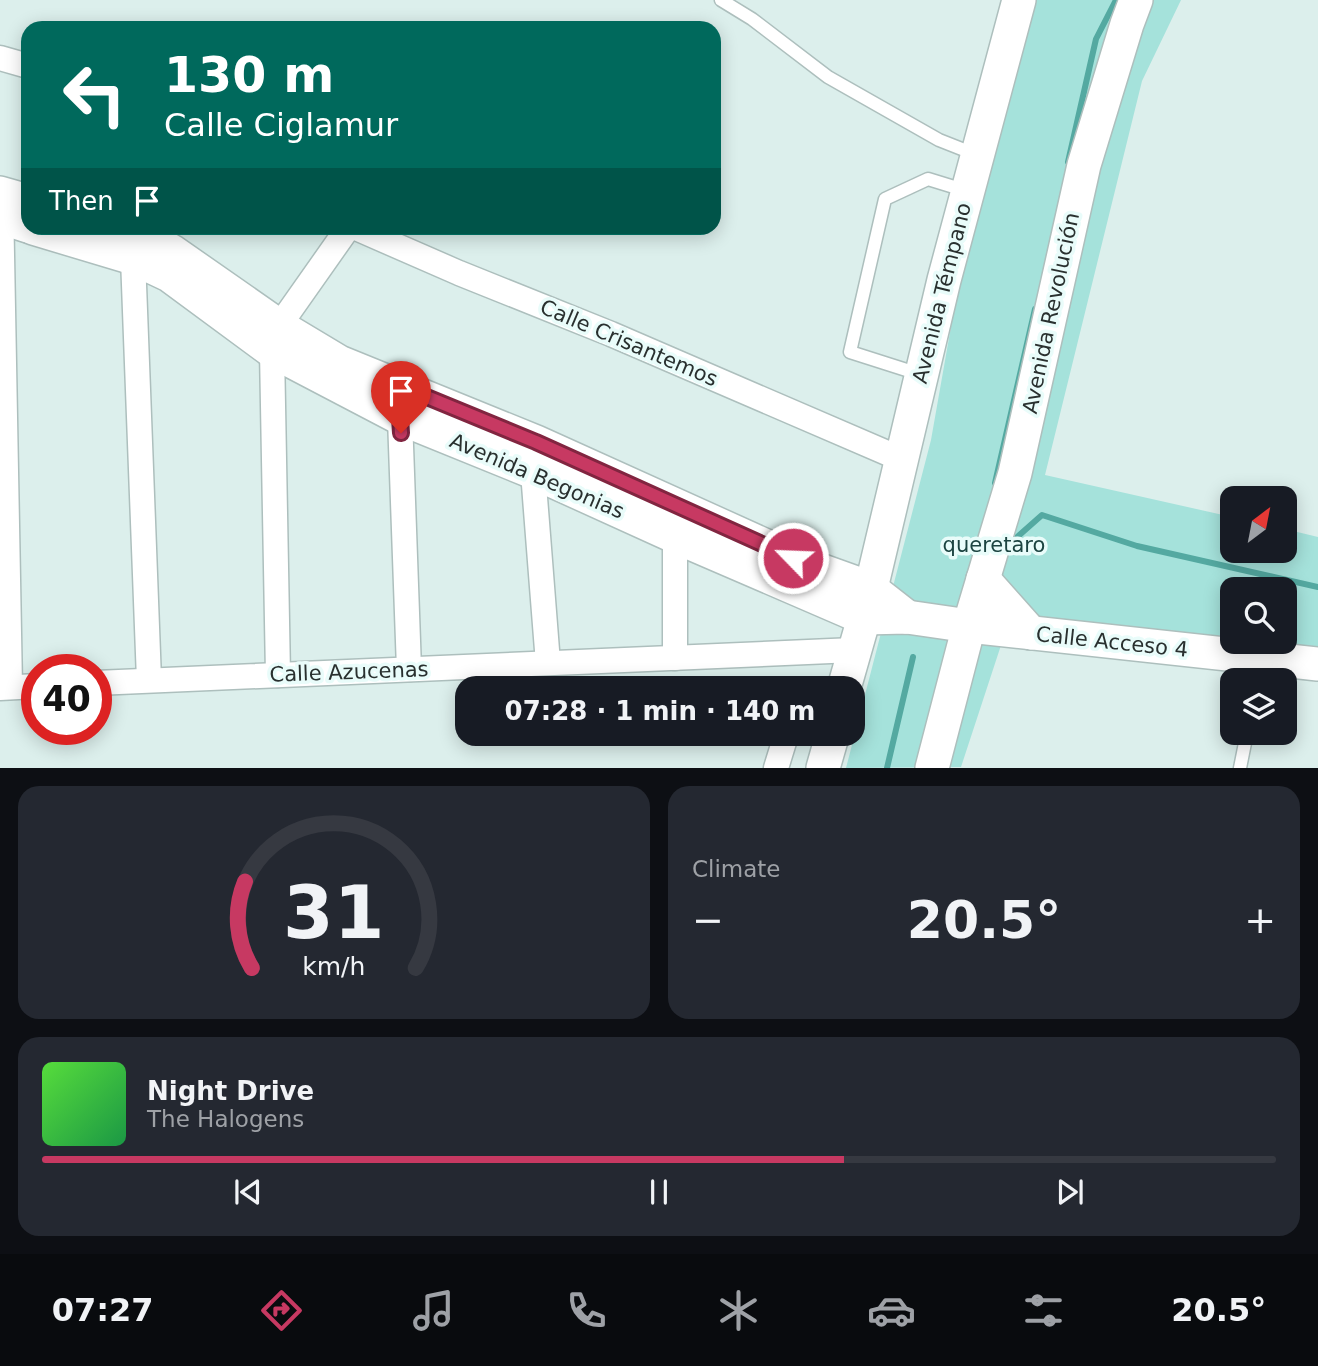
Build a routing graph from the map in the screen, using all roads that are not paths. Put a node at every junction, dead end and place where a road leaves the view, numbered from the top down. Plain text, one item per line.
1 (721, 0) edge
2 (1019, 0) edge
3 (1136, 0) edge
4 (0, 58) edge
5 (21, 64) edge
6 (977, 155) junction
7 (968, 191) junction
8 (6, 204) edge
9 (21, 219) edge
10 (96, 235) edge
11 (343, 235) edge
12 (372, 235) edge
13 (132, 239) edge
14 (276, 339) junction
15 (921, 375) junction
16 (402, 403) junction
17 (535, 457) junction
18 (901, 459) junction
19 (675, 521) junction
20 (983, 579) junction
21 (867, 603) junction
22 (969, 626) junction
23 (1031, 633) junction
24 (854, 650) junction
25 (675, 658) junction
26 (548, 663) junction
27 (1318, 664) edge
28 (409, 669) junction
29 (278, 675) junction
30 (847, 676) edge
31 (149, 680) junction
32 (112, 682) edge
33 (5, 687) edge
34 (1245, 745) edge
35 (783, 746) edge
36 (829, 746) edge
37 (776, 768) edge
38 (823, 768) edge
39 (932, 768) edge
40 (1240, 768) edge

1 - 6 lane
2 - 6 main road, Avenida Témpano
3 - 20 main road, Avenida Revolución
4 - 5 street
6 - 7 main road, Avenida Témpano
7 - 15 main road, Avenida Témpano
7 - 15 lane
8 - 9 main road
8 - 33 street
10 - 13 main road, Avenida Begonias
11 - 14 street
12 - 18 street, Calle Crisantemos
13 - 14 main road, Avenida Begonias
13 - 31 street
14 - 16 main road, Avenida Begonias
14 - 29 street
15 - 18 main road, Avenida Témpano
16 - 17 main road, Avenida Begonias
16 - 28 street
17 - 19 main road, Avenida Begonias
17 - 26 street
18 - 21 main road, Avenida Témpano
19 - 21 main road, Avenida Begonias
19 - 25 street
20 - 22 main road, Avenida Revolución
20 - 23 main road
21 - 22 main road, Calle Acceso 4
21 - 24 main road, Avenida Témpano
22 - 23 main road, Calle Acceso 4
22 - 39 main road, Avenida Revolución
23 - 27 main road, Calle Acceso 4
24 - 25 street, Calle Azucenas
24 - 30 main road, Avenida Témpano
25 - 26 street, Calle Azucenas
26 - 28 street, Calle Azucenas
28 - 29 street, Calle Azucenas
29 - 31 street, Calle Azucenas
31 - 32 street, Calle Azucenas
34 - 40 lane
35 - 37 street
36 - 38 main road

